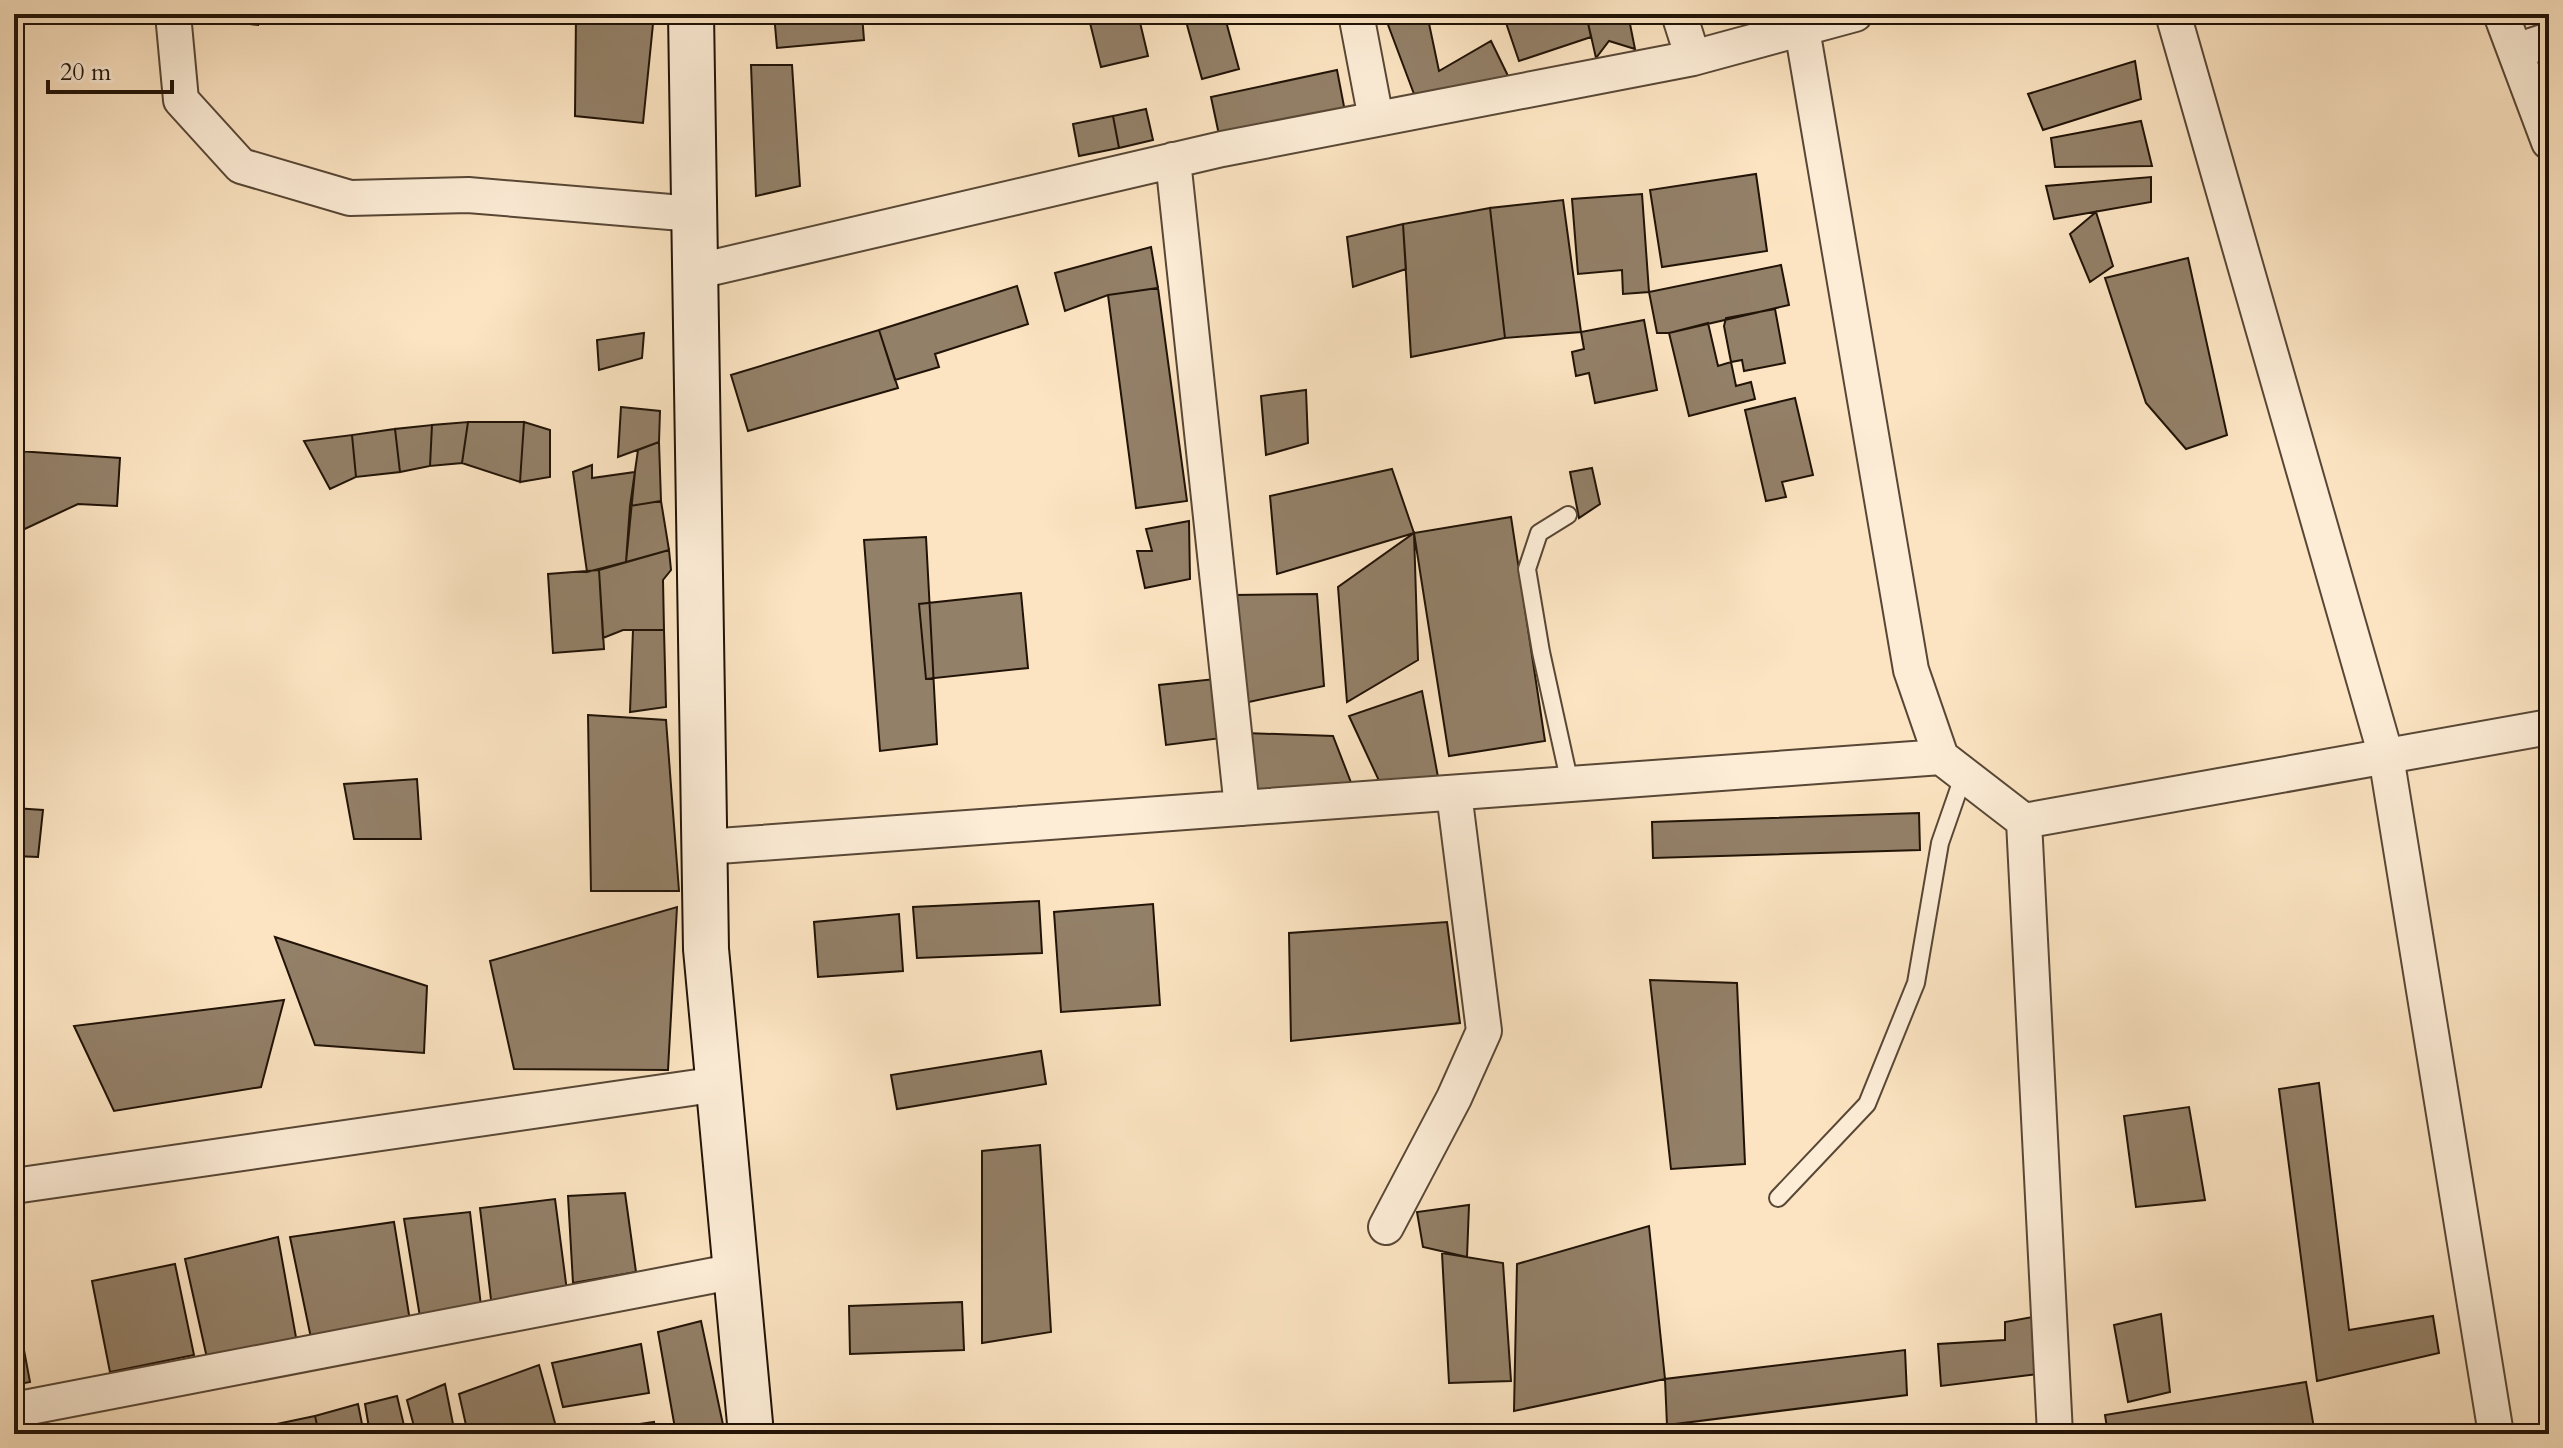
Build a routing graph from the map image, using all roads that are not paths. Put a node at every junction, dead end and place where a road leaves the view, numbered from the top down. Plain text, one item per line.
1 (173, 14) edge
2 (691, 14) edge
3 (1356, 14) edge
4 (1679, 14) edge
5 (1855, 14) edge
6 (2173, 14) edge
7 (2501, 14) edge
8 (1802, 29) junction
9 (2549, 40) edge
10 (2516, 51) junction
11 (1693, 58) junction
12 (1376, 119) junction
13 (2549, 142) edge
14 (1173, 160) junction
15 (694, 214) junction
16 (694, 272) junction
17 (1568, 515) dead end
18 (2549, 727) edge
19 (2386, 756) junction
20 (1952, 766) junction
21 (1570, 784) junction
22 (1454, 793) junction
23 (1242, 808) junction
24 (2024, 821) junction
25 (705, 847) junction
26 (719, 1084) junction
27 (14, 1186) edge
28 (1778, 1198) dead end
29 (1386, 1227) dead end
30 (736, 1271) junction
31 (14, 1410) edge
32 (751, 1434) edge
33 (2055, 1434) edge
34 (2496, 1434) edge

1 - 15 street
2 - 15 street
3 - 12 street
4 - 11 street
5 - 8 street
6 - 19 street
7 - 10 street
8 - 11 street
8 - 20 street
9 - 10 street
10 - 13 street
11 - 12 street
12 - 14 street
14 - 16 street
14 - 23 street
15 - 16 street
16 - 25 street
17 - 21 lane
18 - 19 street
19 - 24 street
19 - 34 street
20 - 21 street
20 - 24 street
20 - 28 lane
21 - 22 street
22 - 23 street
22 - 29 street
23 - 25 street
24 - 33 street
25 - 26 street
26 - 27 street
26 - 30 street
30 - 31 street
30 - 32 street

